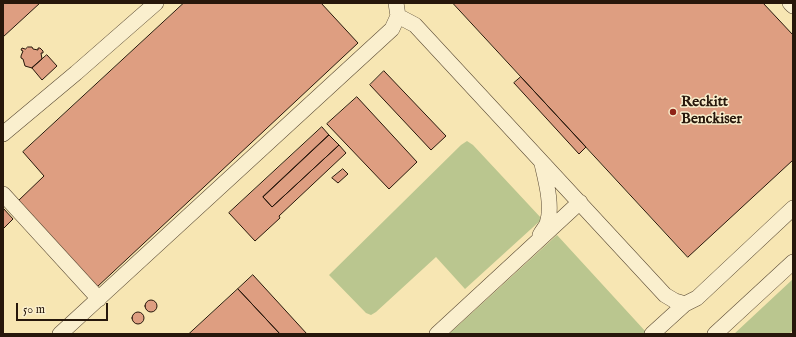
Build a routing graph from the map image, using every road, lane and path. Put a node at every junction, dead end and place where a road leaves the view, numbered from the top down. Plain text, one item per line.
1 (156, 3) edge
2 (790, 3) edge
3 (793, 6) edge
4 (397, 10) edge
5 (3, 134) edge
6 (541, 161) junction
7 (3, 194) edge
8 (580, 202) junction
9 (793, 208) edge
10 (534, 244) junction
11 (793, 262) edge
12 (99, 299) junction
13 (685, 304) junction
14 (60, 334) edge
15 (437, 334) edge
16 (652, 334) edge
17 (715, 334) edge

1 - 5 street
2 - 3 street
4 - 6 street
4 - 12 street
6 - 8 street
6 - 10 street
7 - 12 street
8 - 10 street
8 - 13 street
9 - 13 street
10 - 15 street
11 - 17 street
12 - 14 street
13 - 16 street

